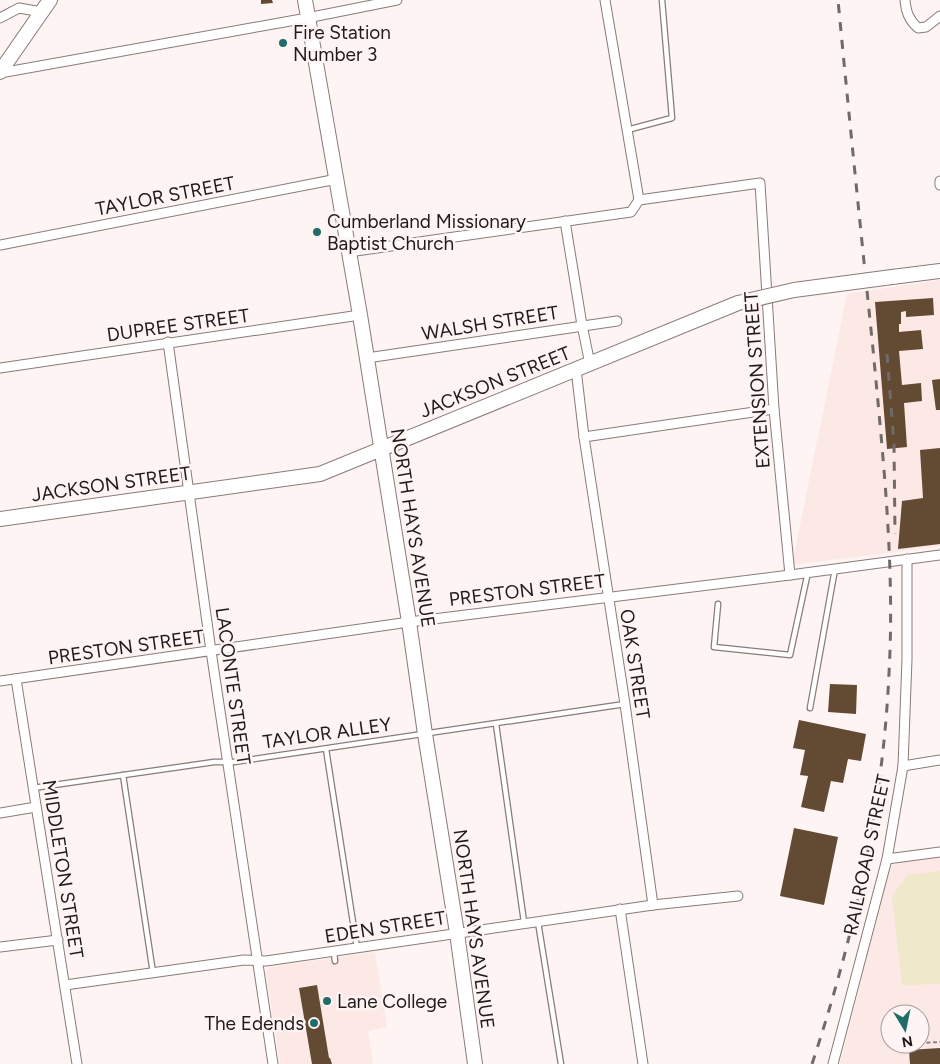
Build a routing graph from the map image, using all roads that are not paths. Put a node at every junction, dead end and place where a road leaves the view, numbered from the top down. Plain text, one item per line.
1 (50, 0) edge
2 (305, 0) edge
3 (397, 0) edge
4 (605, 0) edge
5 (662, 0) edge
6 (905, 0) edge
7 (42, 12) junction
8 (940, 16) edge
9 (0, 18) edge
10 (307, 18) junction
11 (0, 72) edge
12 (627, 130) junction
13 (337, 179) junction
14 (940, 181) edge
15 (940, 185) edge
16 (639, 200) junction
17 (565, 221) junction
18 (0, 245) edge
19 (349, 252) junction
20 (940, 271) edge
21 (360, 315) junction
22 (617, 321) dead end
23 (582, 325) junction
24 (168, 342) junction
25 (367, 358) junction
26 (590, 364) junction
27 (0, 368) edge
28 (576, 369) junction
29 (774, 409) junction
30 (584, 437) junction
31 (380, 448) junction
32 (189, 492) junction
33 (0, 519) edge
34 (940, 555) edge
35 (907, 559) junction
36 (834, 569) junction
37 (808, 572) junction
38 (790, 575) junction
39 (607, 596) junction
40 (718, 604) dead end
41 (409, 622) junction
42 (210, 651) junction
43 (16, 679) junction
44 (0, 681) edge
45 (625, 704) junction
46 (810, 708) dead end
47 (496, 724) junction
48 (425, 734) junction
49 (326, 749) junction
50 (940, 760) edge
51 (227, 762) junction
52 (903, 766) junction
53 (123, 775) junction
54 (33, 788) junction
55 (36, 807) junction
56 (0, 813) edge
57 (940, 852) edge
58 (887, 859) junction
59 (738, 896) dead end
60 (653, 904) junction
61 (620, 909) junction
62 (538, 920) junction
63 (524, 922) junction
64 (457, 933) junction
65 (58, 940) junction
66 (0, 947) edge
67 (357, 948) junction
68 (257, 960) junction
69 (153, 973) junction
70 (65, 985) junction
71 (78, 1064) edge
72 (273, 1064) edge
73 (475, 1064) edge
74 (560, 1064) edge
75 (643, 1064) edge
76 (833, 1064) edge

1 - 7 street
2 - 10 street, NORTH HAYS AVENUE
3 - 10 street
4 - 12 street
5 - 12 lane
6 - 8 street
7 - 9 street
7 - 11 street
10 - 11 street
10 - 13 street, NORTH HAYS AVENUE
12 - 16 street
13 - 18 street, TAYLOR STREET
13 - 19 street, NORTH HAYS AVENUE
14 - 15 street
16 - 17 street
16 - 29 street, EXTENSION STREET
17 - 19 street
17 - 23 street
19 - 21 street, NORTH HAYS AVENUE
20 - 26 street, JACKSON STREET, bridge
21 - 24 street, DUPREE STREET
21 - 25 street, NORTH HAYS AVENUE
22 - 23 street, WALSH STREET
23 - 25 street, WALSH STREET
23 - 26 street
24 - 27 street, DUPREE STREET
24 - 32 street, LACONTE STREET
25 - 31 street, NORTH HAYS AVENUE
26 - 28 street, JACKSON STREET
28 - 30 street, OAK STREET
28 - 31 street, JACKSON STREET
29 - 30 street
29 - 38 street, EXTENSION STREET
30 - 39 street, OAK STREET
31 - 32 street, JACKSON STREET
31 - 41 street, NORTH HAYS AVENUE
32 - 33 street, JACKSON STREET
32 - 42 street, LACONTE STREET
34 - 35 street, PRESTON STREET
35 - 36 street, PRESTON STREET
35 - 52 street, RAILROAD STREET
36 - 37 street, PRESTON STREET
36 - 46 lane
37 - 38 street, PRESTON STREET
37 - 40 lane
38 - 39 street, PRESTON STREET
39 - 41 street, PRESTON STREET
39 - 45 street, OAK STREET
41 - 42 street, PRESTON STREET
41 - 48 street, NORTH HAYS AVENUE
42 - 43 street, PRESTON STREET
42 - 51 street, LACONTE STREET
43 - 44 street, PRESTON STREET
43 - 54 street, MIDDLETON STREET
45 - 47 lane, TAYLOR ALLEY
45 - 60 street, OAK STREET
47 - 48 lane, TAYLOR ALLEY
47 - 63 lane
48 - 49 lane, TAYLOR ALLEY
48 - 64 street, NORTH HAYS AVENUE
49 - 51 lane, TAYLOR ALLEY
49 - 67 lane
50 - 52 street
51 - 53 lane, TAYLOR ALLEY
51 - 68 street, LACONTE STREET
52 - 58 street, RAILROAD STREET
53 - 54 lane, TAYLOR ALLEY
53 - 69 lane
54 - 55 street, MIDDLETON STREET
55 - 56 street
55 - 65 street, MIDDLETON STREET
57 - 58 street
58 - 76 street, RAILROAD STREET
59 - 60 street, EDEN STREET
60 - 61 street, EDEN STREET
61 - 62 street, EDEN STREET
61 - 75 street
62 - 63 street, EDEN STREET
62 - 74 lane
63 - 64 street, EDEN STREET
64 - 67 street, EDEN STREET
64 - 73 street, NORTH HAYS AVENUE
65 - 66 street
65 - 70 street, MIDDLETON STREET
67 - 68 street, EDEN STREET
68 - 69 street, EDEN STREET
68 - 72 street, LACONTE STREET
69 - 70 street, EDEN STREET
70 - 71 street, MIDDLETON STREET

